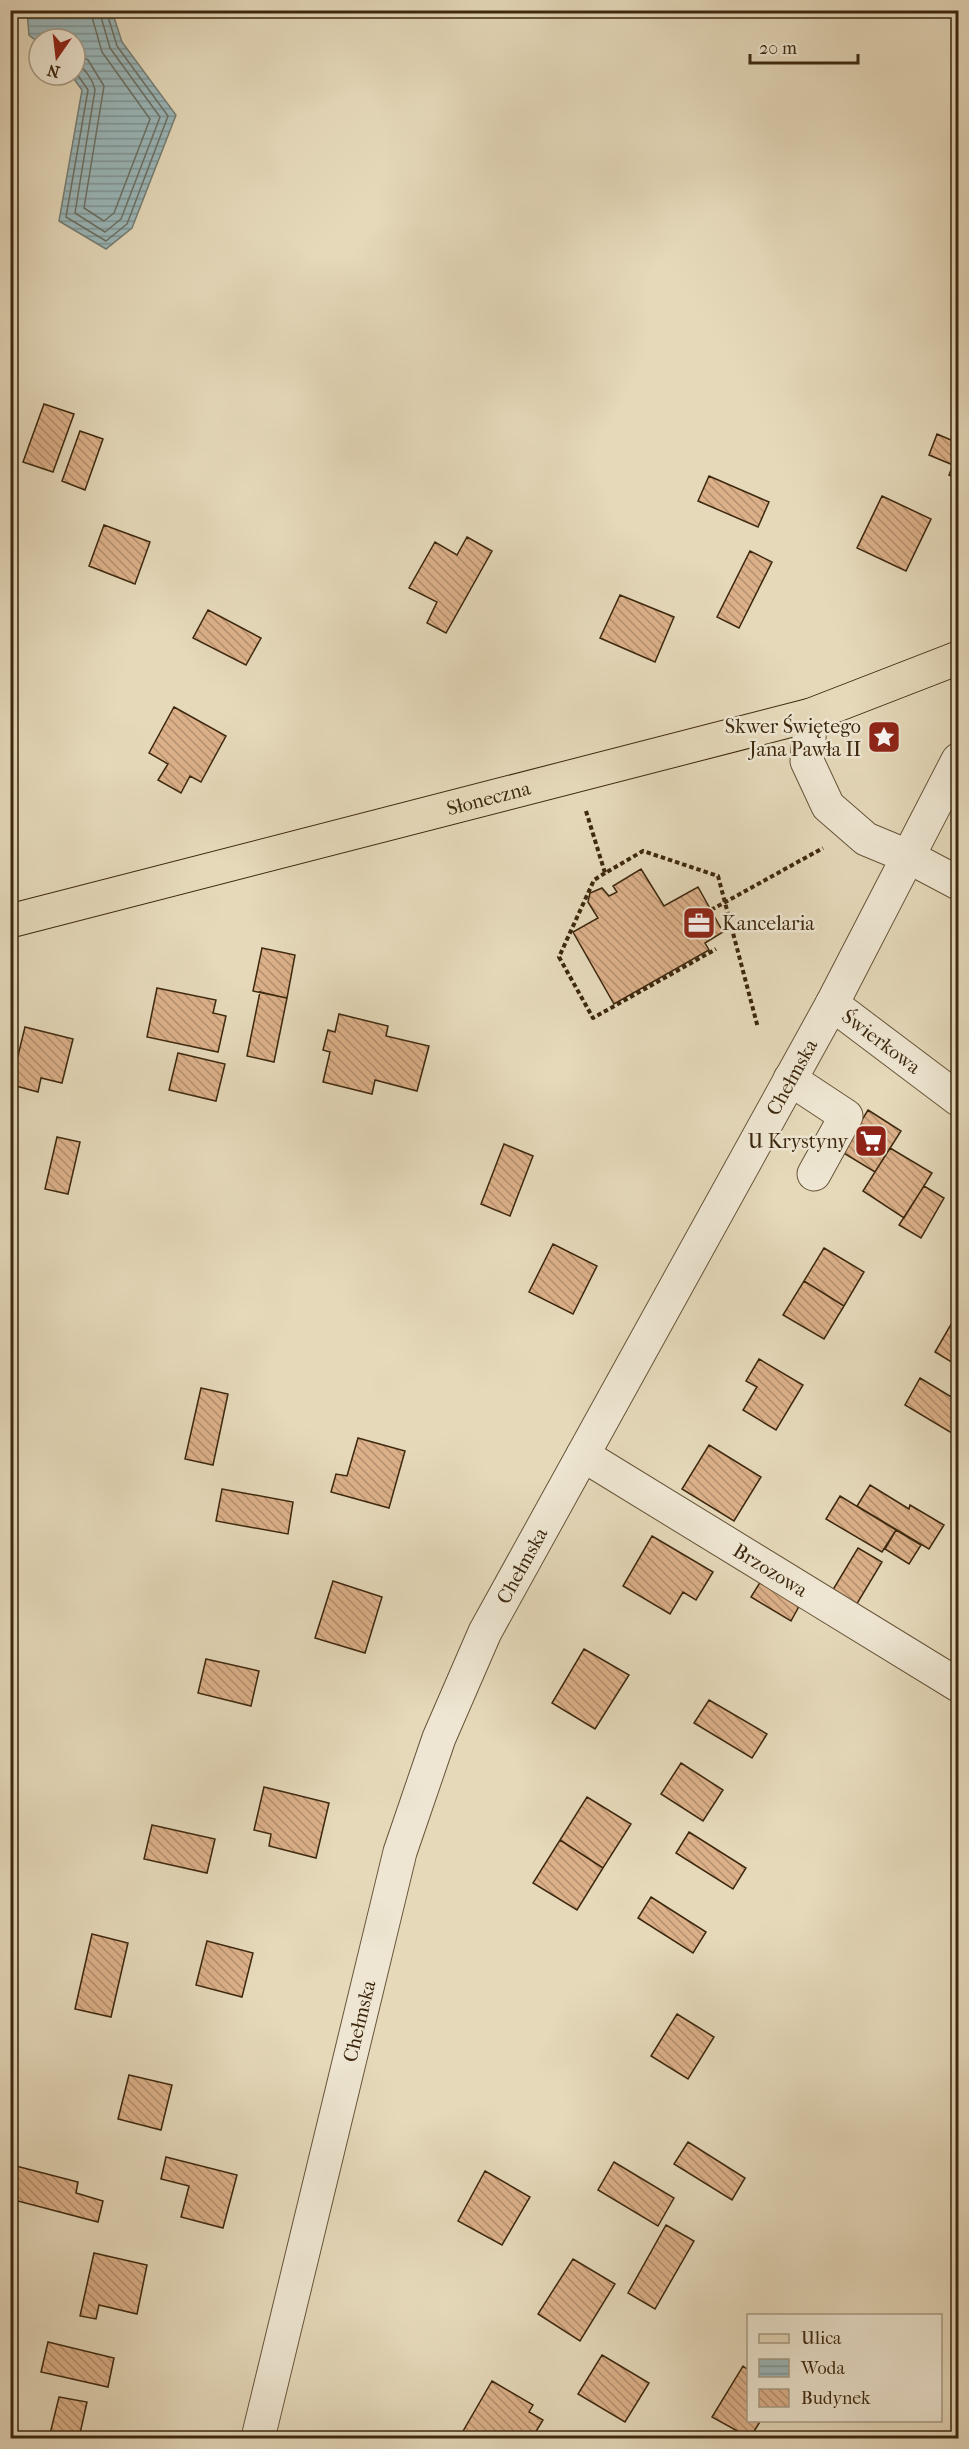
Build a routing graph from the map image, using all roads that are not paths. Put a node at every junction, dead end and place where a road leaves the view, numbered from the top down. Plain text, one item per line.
1 (958, 658) edge
2 (811, 715) junction
3 (958, 760) edge
4 (907, 856) junction
5 (958, 883) edge
6 (10, 921) edge
7 (832, 1004) junction
8 (790, 1079) junction
9 (958, 1099) edge
10 (814, 1174) dead end
11 (583, 1455) junction
12 (958, 1685) edge
13 (258, 2439) edge

1 - 2 main road, Słoneczna
2 - 4 street
2 - 6 main road, Słoneczna
3 - 4 street, Chełmska
4 - 5 street
4 - 7 street, Chełmska
7 - 8 street, Chełmska
7 - 9 street, Świerkowa
8 - 10 street
8 - 11 street, Chełmska
11 - 12 street, Brzozowa
11 - 13 street, Chełmska

